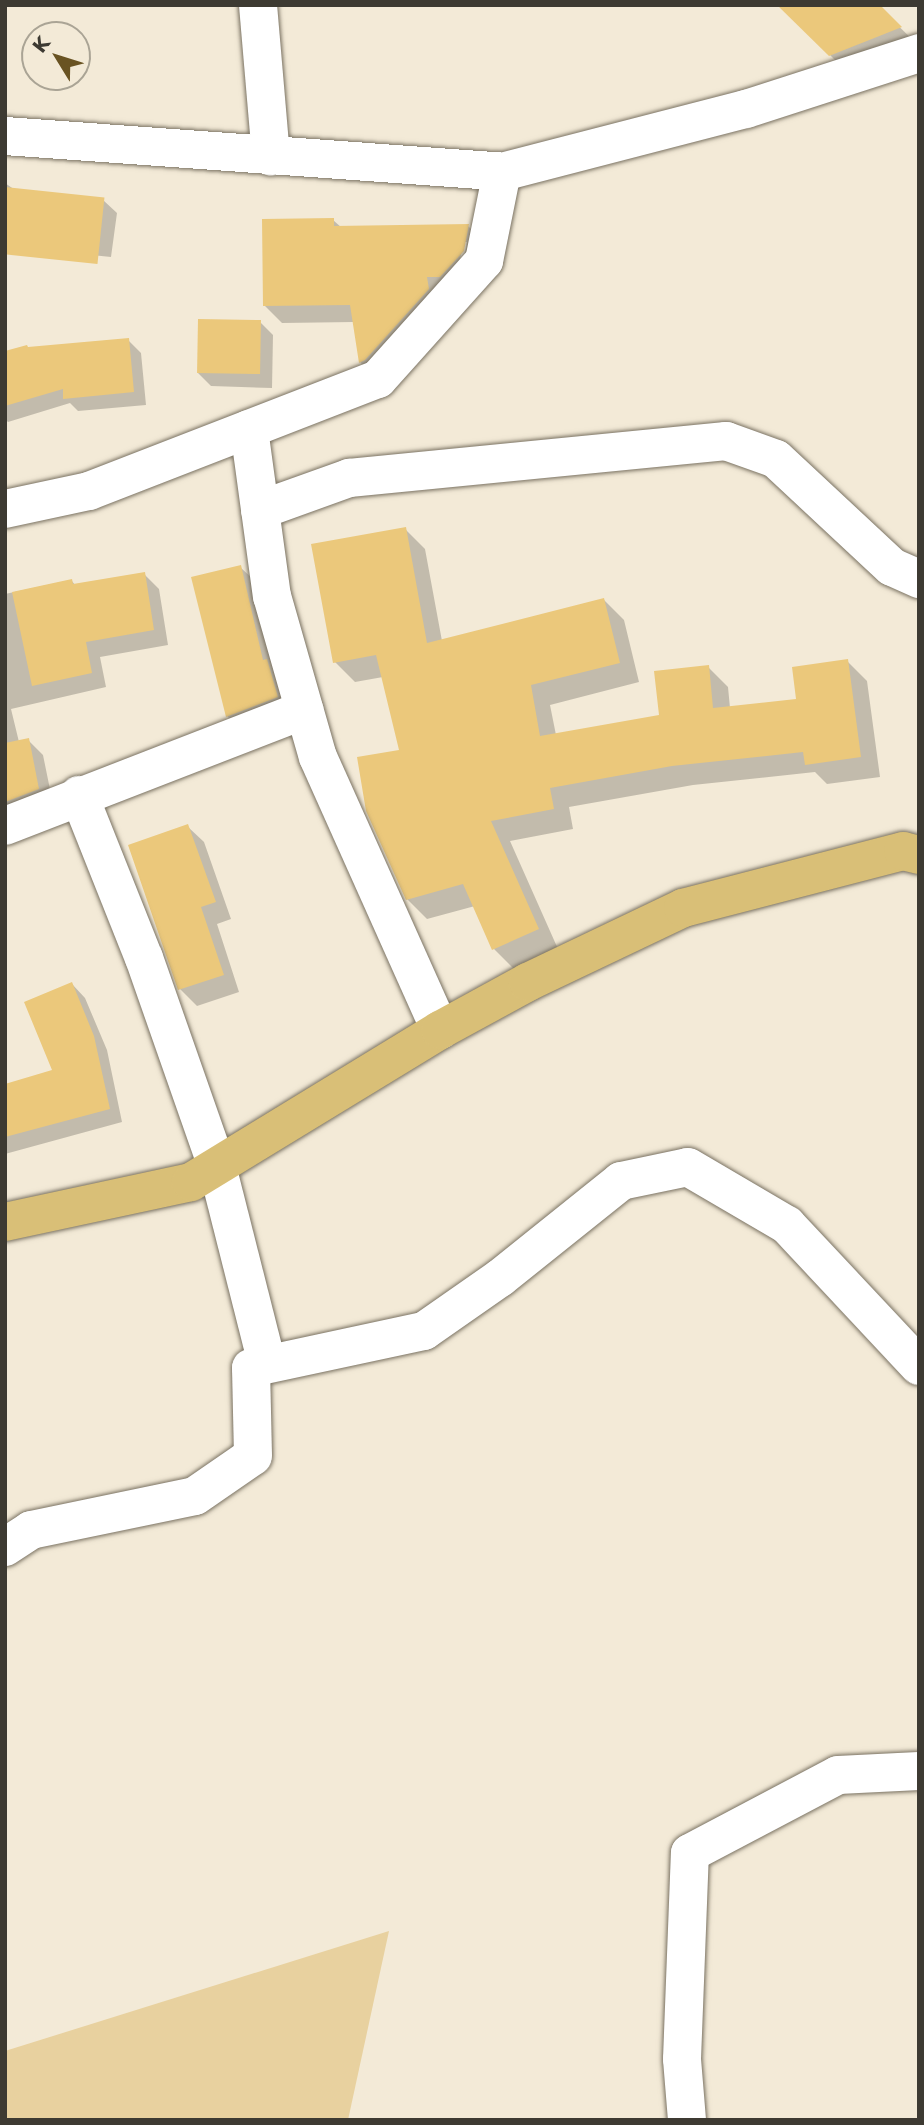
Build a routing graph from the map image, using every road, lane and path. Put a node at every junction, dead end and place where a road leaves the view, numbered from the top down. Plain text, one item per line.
1 (258, 5) edge
2 (919, 53) edge
3 (5, 136) edge
4 (271, 156) junction
5 (502, 172) junction
6 (248, 429) junction
7 (5, 509) edge
8 (260, 510) junction
9 (919, 579) edge
10 (304, 710) junction
11 (79, 795) junction
12 (5, 826) edge
13 (919, 855) edge
14 (440, 1030) junction
15 (217, 1167) junction
16 (5, 1222) edge
17 (267, 1364) junction
18 (919, 1366) edge
19 (5, 1547) edge
20 (919, 1770) edge
21 (687, 2120) edge

1 - 4 street
2 - 5 street
3 - 4 street
4 - 5 street
5 - 6 street
6 - 7 street
6 - 8 street
8 - 9 street
8 - 10 street
10 - 11 street
10 - 14 street
11 - 12 street
11 - 15 street
13 - 14 main road
14 - 15 main road
15 - 16 main road
15 - 17 street
17 - 18 street
17 - 19 street
20 - 21 street

